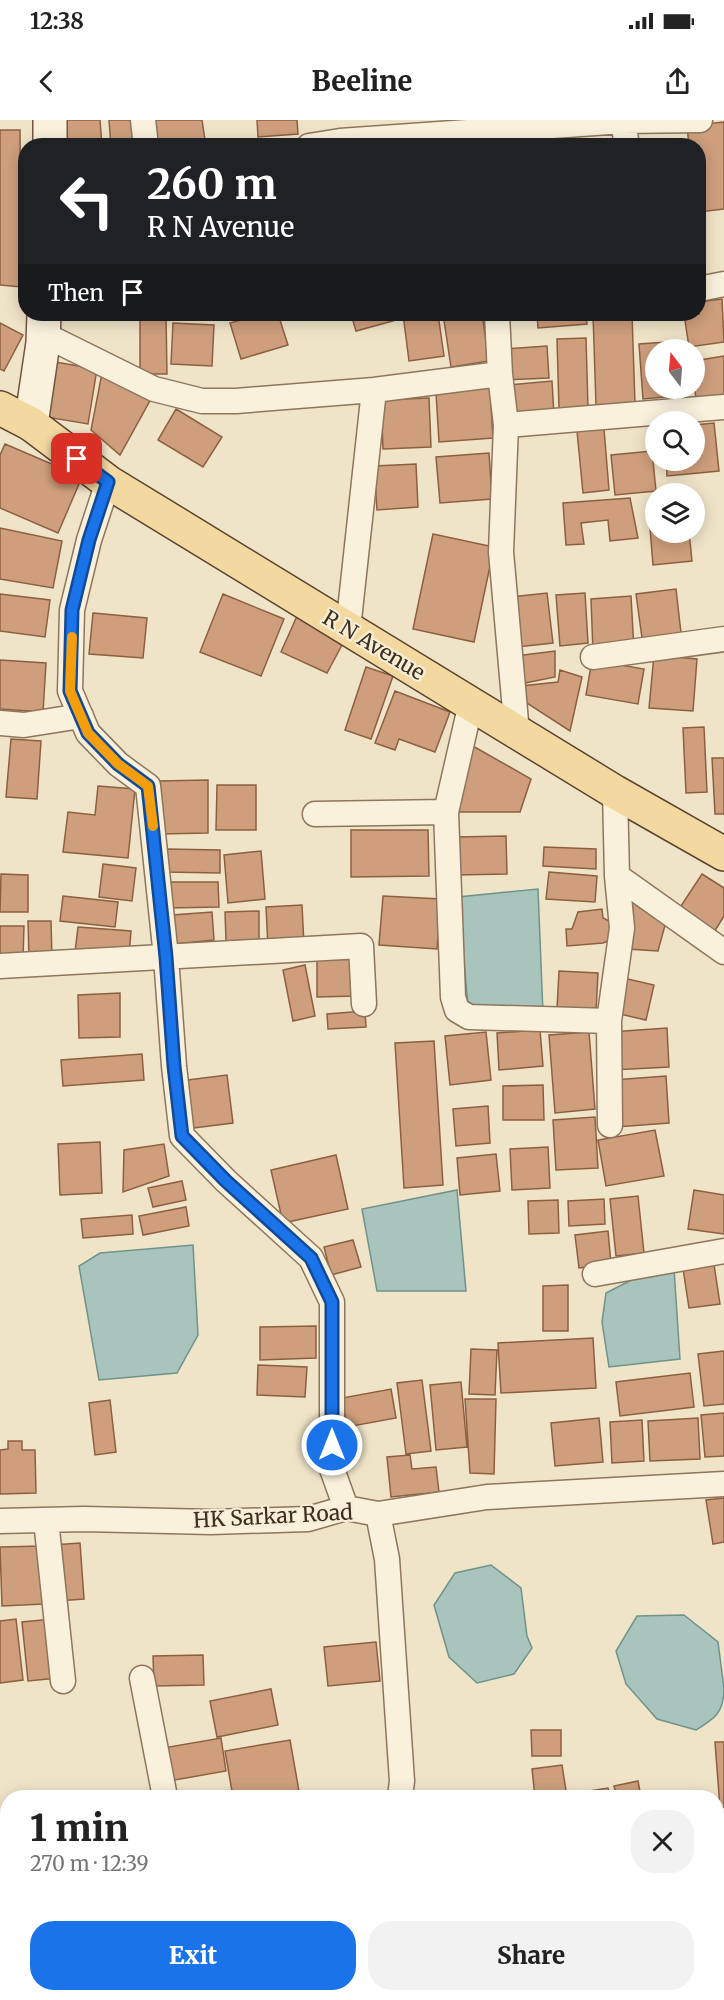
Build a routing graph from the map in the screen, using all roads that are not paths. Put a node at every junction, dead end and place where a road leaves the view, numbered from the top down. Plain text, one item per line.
1 (50, 120) edge
2 (143, 120) edge
3 (700, 120) edge
4 (623, 121) edge
5 (50, 138) edge
6 (145, 138) edge
7 (382, 138) edge
8 (626, 138) edge
9 (724, 284) edge
10 (706, 288) edge
11 (497, 321) edge
12 (44, 324) edge
13 (500, 374) junction
14 (374, 390) junction
15 (724, 407) edge
16 (0, 408) edge
17 (31, 424) junction
18 (506, 425) junction
19 (108, 482) junction
20 (348, 629) junction
21 (724, 639) edge
22 (593, 657) dead end
23 (471, 703) junction
24 (81, 716) junction
25 (0, 723) edge
26 (517, 733) junction
27 (615, 792) junction
28 (446, 812) junction
29 (315, 814) dead end
30 (724, 854) edge
31 (617, 876) junction
32 (724, 952) edge
33 (166, 957) junction
34 (0, 966) edge
35 (364, 1004) dead end
36 (609, 1021) junction
37 (610, 1125) dead end
38 (724, 1251) edge
39 (595, 1274) dead end
40 (724, 1484) edge
41 (346, 1508) junction
42 (378, 1514) junction
43 (46, 1520) junction
44 (0, 1521) edge
45 (142, 1678) dead end
46 (63, 1681) dead end
47 (164, 1790) edge
48 (401, 1790) edge

1 - 5 street
2 - 6 street
3 - 4 street
4 - 7 street
4 - 8 street
9 - 10 street
11 - 13 street
12 - 14 street
12 - 17 street
13 - 14 street
13 - 18 street
14 - 20 street
15 - 18 street
16 - 17 main road, R N Avenue
17 - 19 main road, R N Avenue
18 - 26 street
19 - 20 main road, R N Avenue
19 - 24 street
20 - 23 main road, R N Avenue
21 - 22 street
23 - 26 main road, R N Avenue
23 - 28 street
24 - 25 street
24 - 33 street
26 - 27 main road, R N Avenue
27 - 30 main road, R N Avenue
27 - 31 street
28 - 29 street
28 - 36 street
31 - 32 street
31 - 36 street
33 - 34 street
33 - 35 street
33 - 41 street
36 - 37 street
38 - 39 street
40 - 42 street, HK Sarkar Road
41 - 42 street, HK Sarkar Road
41 - 43 street, HK Sarkar Road
42 - 48 street
43 - 44 street, HK Sarkar Road
43 - 46 street
45 - 47 street

